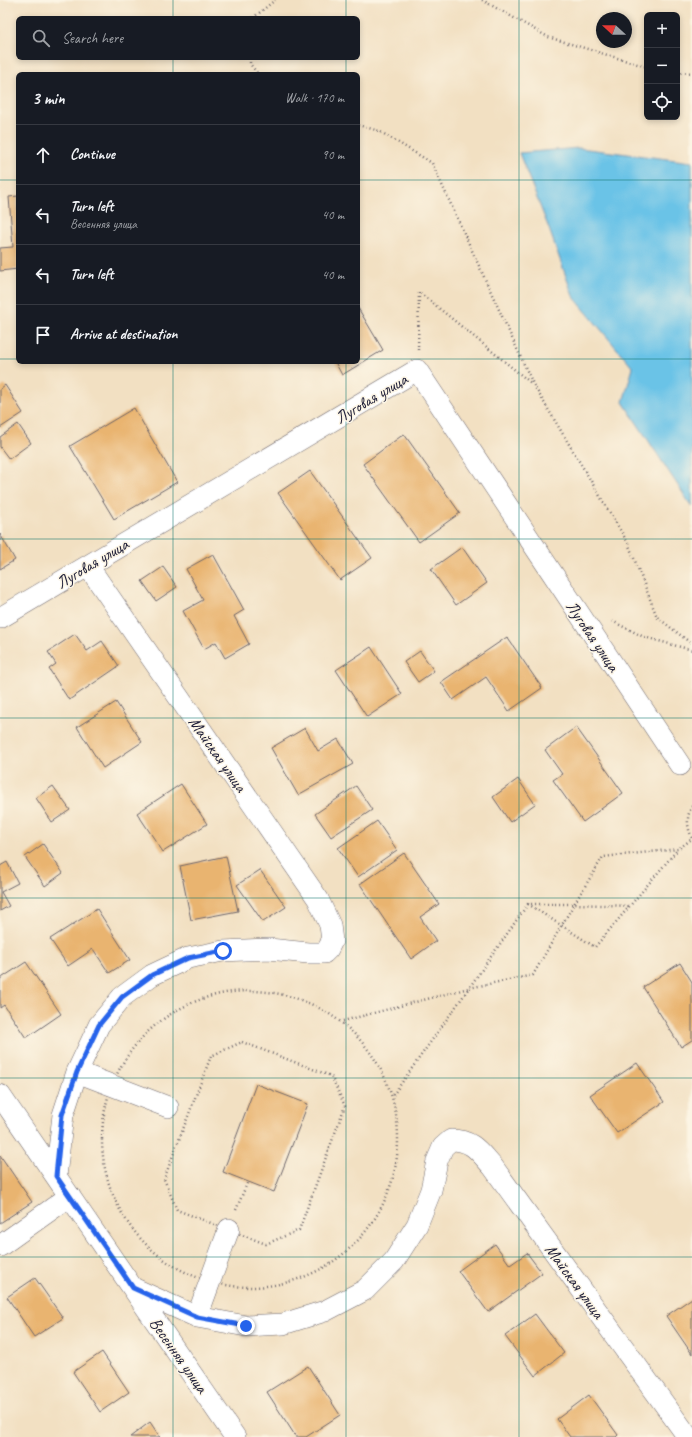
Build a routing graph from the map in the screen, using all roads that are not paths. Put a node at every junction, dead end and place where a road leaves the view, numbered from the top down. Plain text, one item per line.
1 (88, 566) junction
2 (0, 618) edge
3 (680, 765) dead end
4 (77, 1072) junction
5 (0, 1095) edge
6 (168, 1107) dead end
7 (56, 1176) junction
8 (70, 1196) junction
9 (229, 1229) road end
10 (0, 1246) edge
11 (133, 1288) junction
12 (197, 1317) junction
13 (235, 1437) edge
14 (688, 1437) edge

1 - 2 street, Луговая улица
1 - 3 street, Луговая улица
1 - 4 street, Майская улица
4 - 6 street
4 - 7 street
5 - 7 street, Весенняя улица
7 - 8 street, Весенняя улица
8 - 10 street
8 - 11 street, Весенняя улица
9 - 12 street
11 - 12 street
11 - 13 street, Весенняя улица
12 - 14 street, Майская улица

